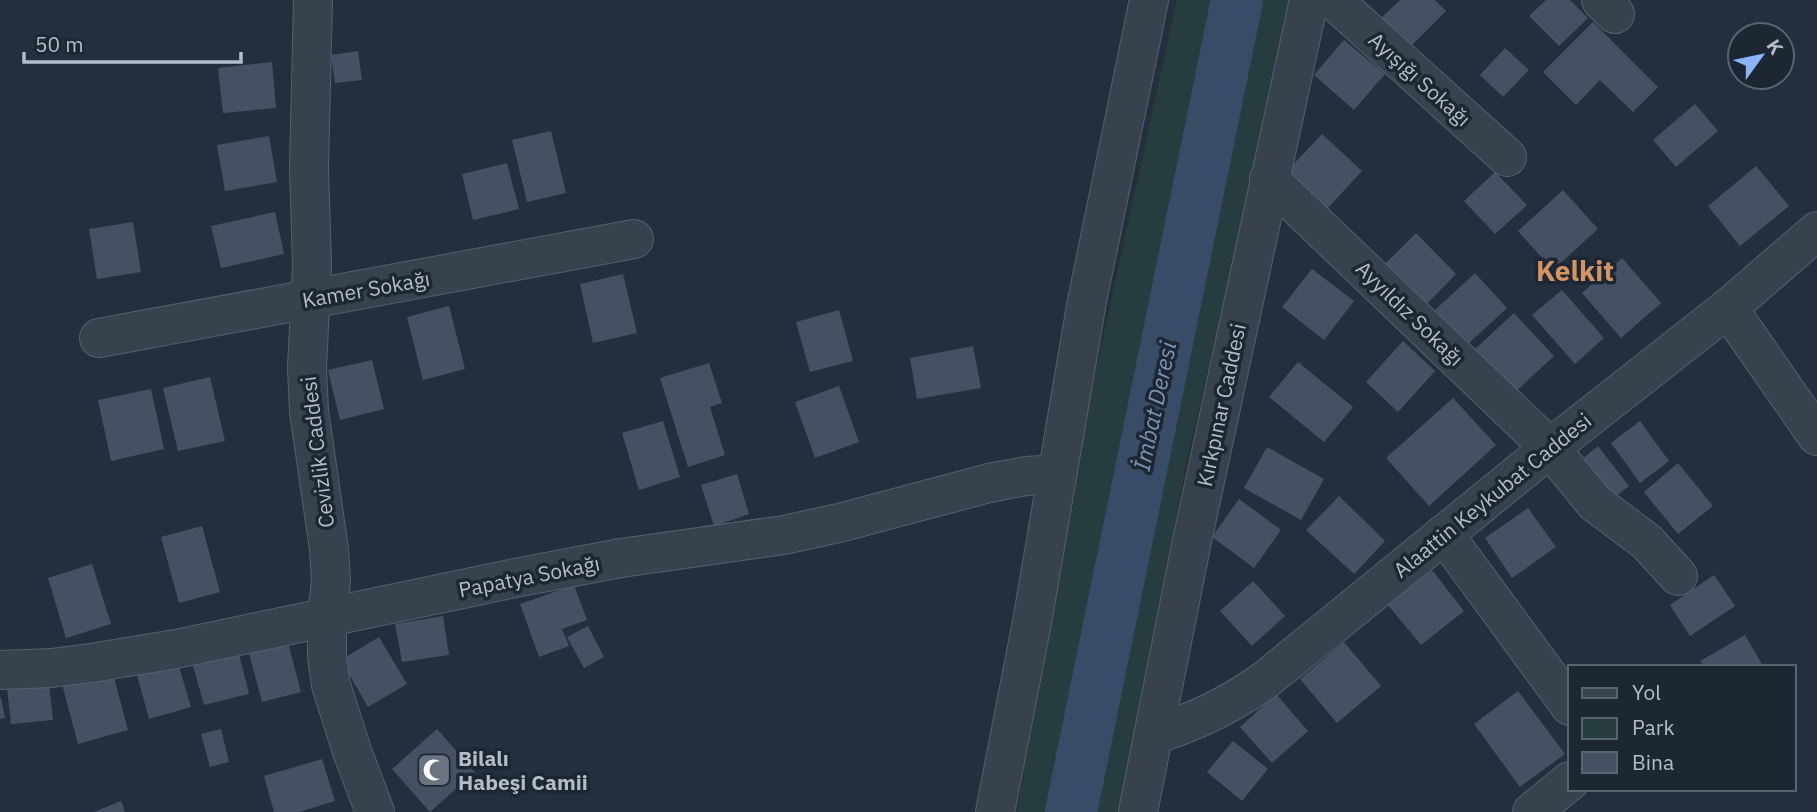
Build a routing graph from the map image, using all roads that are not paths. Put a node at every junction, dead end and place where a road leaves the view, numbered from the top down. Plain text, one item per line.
1 (313, 0) edge
2 (1149, 0) edge
3 (1308, 0) edge
4 (1333, 0) edge
5 (1507, 157) dead end
6 (1269, 179) junction
7 (1817, 231) edge
8 (634, 239) dead end
9 (310, 299) junction
10 (1728, 308) junction
11 (99, 338) dead end
12 (1817, 436) edge
13 (1550, 448) junction
14 (1057, 474) junction
15 (1444, 534) junction
16 (1678, 576) dead end
17 (327, 617) junction
18 (0, 670) edge
19 (1568, 703) edge
20 (1153, 735) junction
21 (1568, 783) edge
22 (375, 812) edge
23 (995, 812) edge
24 (1138, 812) edge
25 (1532, 812) edge

1 - 9 street, Cevizlik Caddesi
2 - 14 street
3 - 6 street, Kırkpınar Caddesi
4 - 5 street, Ayışığı Sokağı
6 - 13 street, Ayyıldız Sokağı
6 - 20 street, Kırkpınar Caddesi
7 - 10 street, Alaattin Keykubat Caddesi
8 - 9 street, Kamer Sokağı
9 - 11 street, Kamer Sokağı
9 - 17 street, Cevizlik Caddesi
10 - 12 street
10 - 13 street, Alaattin Keykubat Caddesi
13 - 15 street, Alaattin Keykubat Caddesi
13 - 16 street, Ayyıldız Sokağı
14 - 17 street, Papatya Sokağı
14 - 23 street
15 - 19 street
15 - 20 street, Alaattin Keykubat Caddesi
17 - 18 street, Papatya Sokağı
17 - 22 street, Cevizlik Caddesi
20 - 24 street, Kırkpınar Caddesi
21 - 25 street

